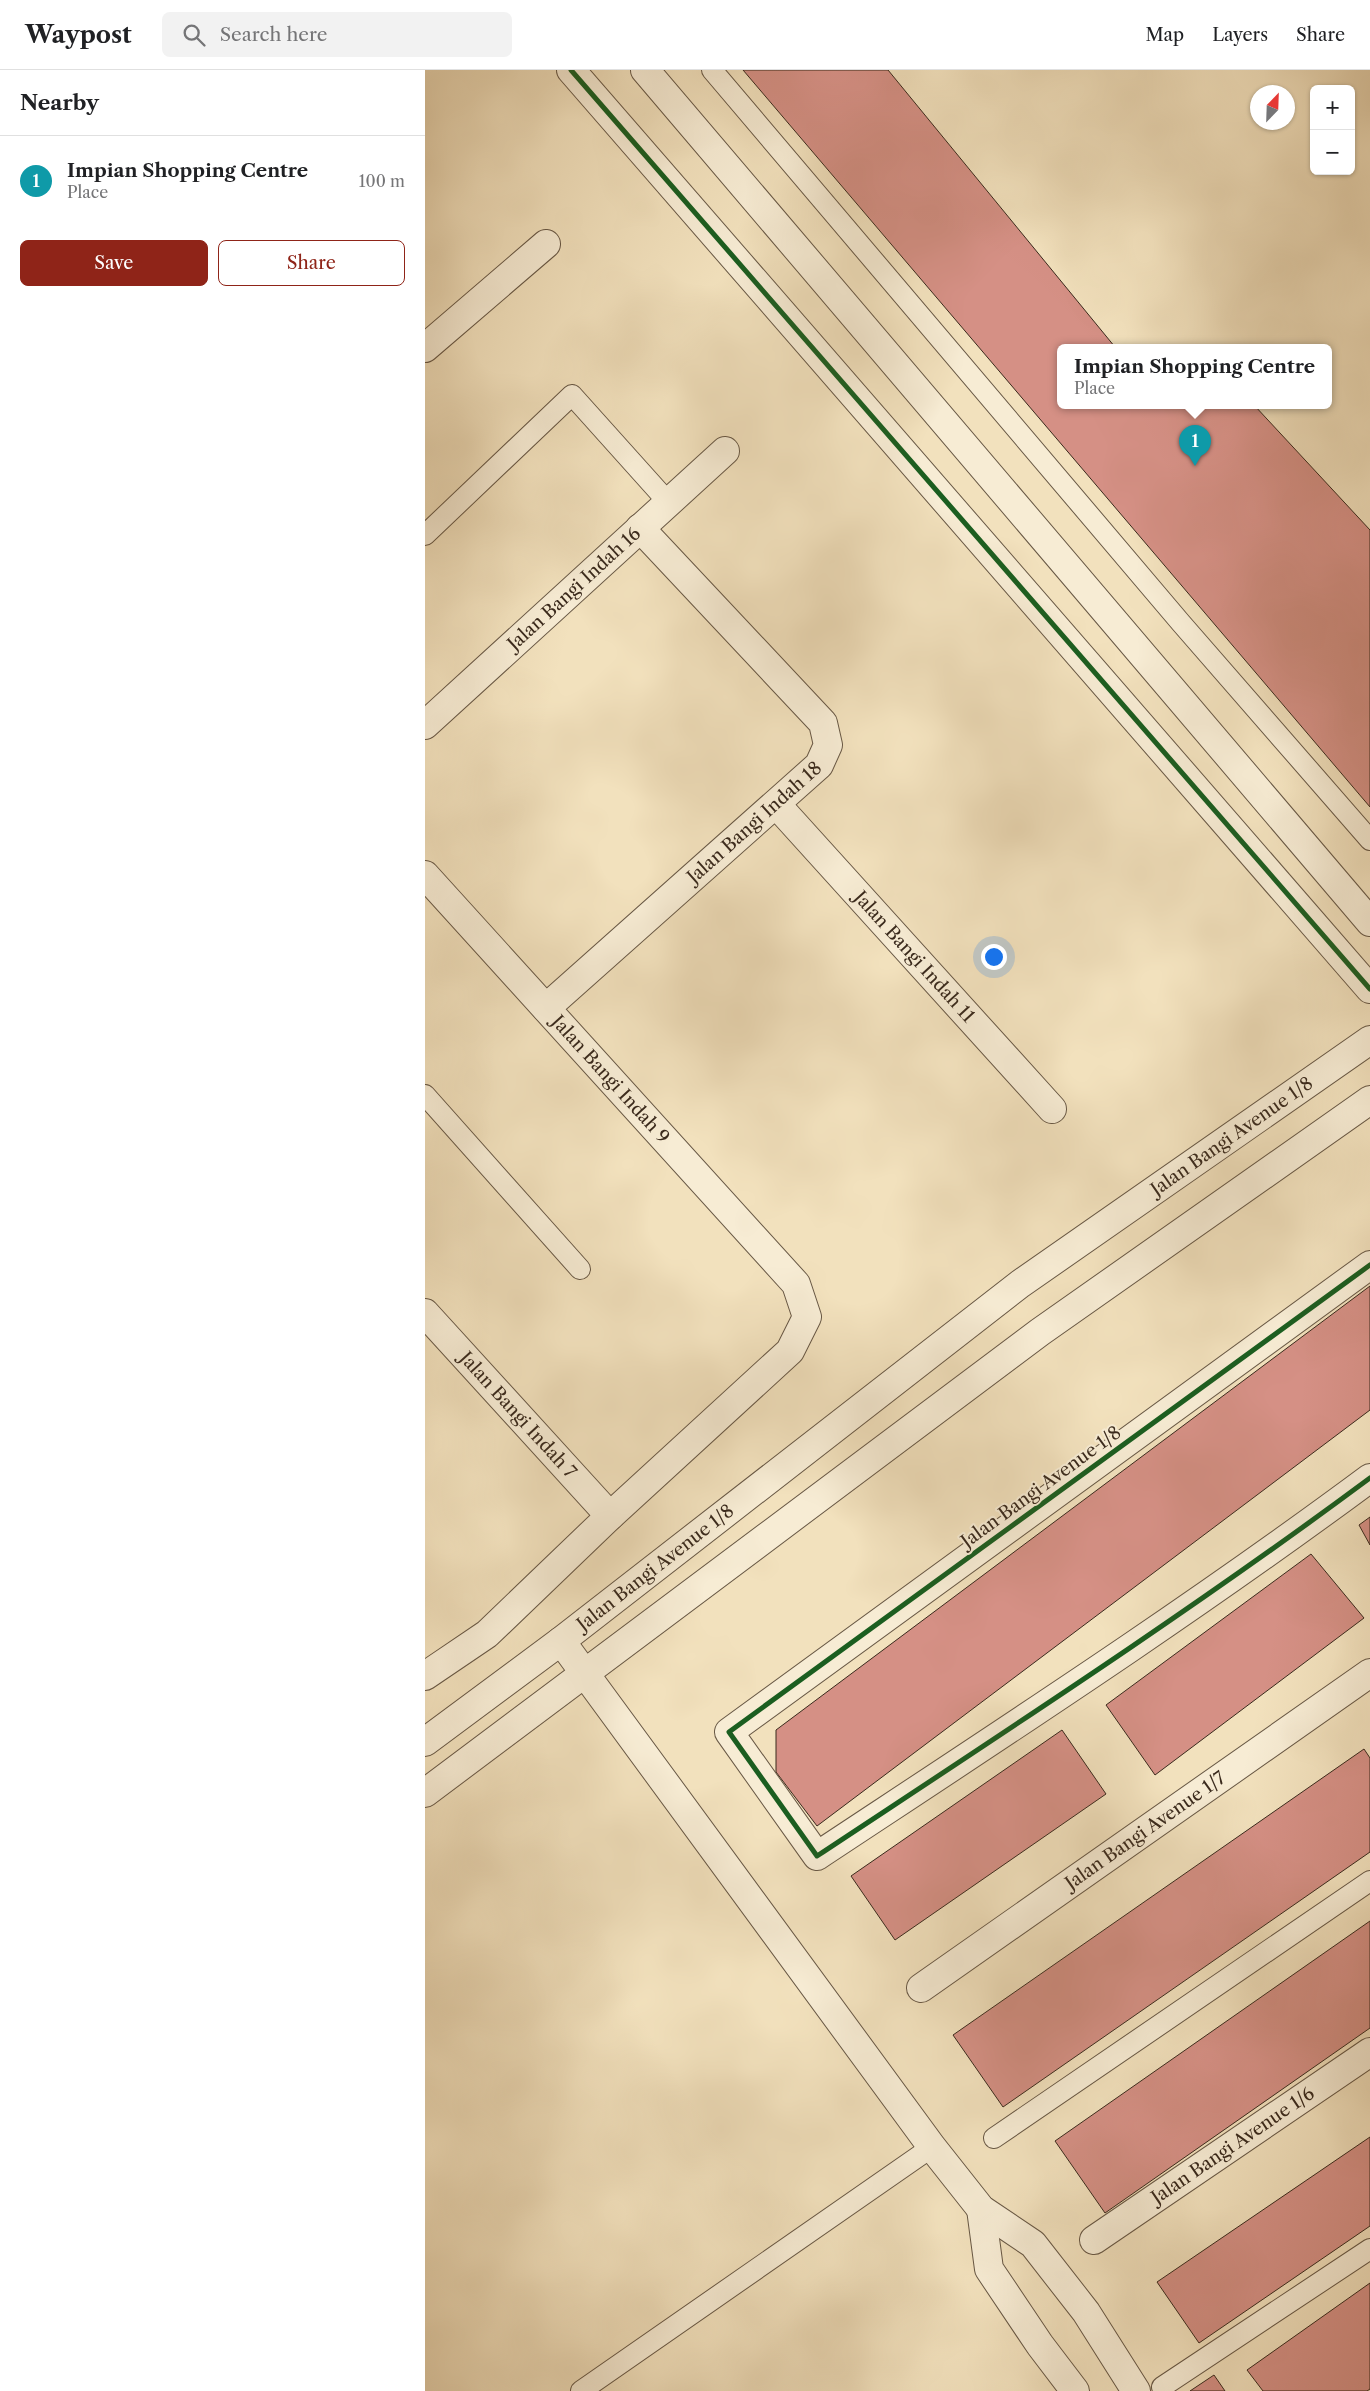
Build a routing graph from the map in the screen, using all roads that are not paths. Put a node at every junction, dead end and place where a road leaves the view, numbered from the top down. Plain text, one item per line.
1 (571, 70) edge
2 (645, 70) edge
3 (712, 70) edge
4 (546, 244) dead end
5 (425, 348) edge
6 (725, 451) dead end
7 (668, 502) junction
8 (640, 528) junction
9 (425, 534) edge
10 (425, 725) edge
11 (776, 804) junction
12 (1370, 840) edge
13 (425, 874) edge
14 (1370, 922) edge
15 (1370, 989) edge
16 (546, 1008) junction
17 (1370, 1040) edge
18 (425, 1095) edge
19 (1370, 1100) edge
20 (1052, 1109) dead end
21 (1370, 1265) edge
22 (581, 1269) dead end
23 (425, 1313) edge
24 (1370, 1478) edge
25 (610, 1516) junction
26 (561, 1641) junction
27 (585, 1673) junction
28 (425, 1676) edge
29 (1367, 1681) edge
30 (425, 1742) edge
31 (425, 1793) edge
32 (1370, 1881) edge
33 (921, 1988) dead end
34 (1370, 2052) edge
35 (994, 2138) dead end
36 (932, 2147) junction
37 (981, 2208) junction
38 (1095, 2240) dead end
39 (1370, 2249) edge
40 (1149, 2389) edge
41 (581, 2391) edge
42 (1075, 2391) edge

1 - 15 street
2 - 14 street
3 - 12 lane
4 - 5 street
6 - 7 street, Jalan Bangi Indah 16
7 - 8 street, Jalan Bangi Indah 16
7 - 9 lane
8 - 10 street, Jalan Bangi Indah 16
8 - 11 street, Jalan Bangi Indah 18
11 - 16 street, Jalan Bangi Indah 18
11 - 20 street, Jalan Bangi Indah 11
13 - 16 street, Jalan Bangi Indah 9
16 - 25 street, Jalan Bangi Indah 9
17 - 26 street, Jalan Bangi Avenue 1/8
18 - 22 lane
19 - 27 street
21 - 24 street, Jalan Bangi Avenue 1/8
23 - 25 street, Jalan Bangi Indah 7
25 - 28 street
26 - 27 street
26 - 30 street, Jalan Bangi Avenue 1/8
27 - 31 street
27 - 36 street
29 - 33 street, Jalan Bangi Avenue 1/7
32 - 35 lane
34 - 38 street, Jalan Bangi Avenue 1/6
36 - 37 street
36 - 41 lane
37 - 40 street
37 - 42 street
39 - 40 lane

